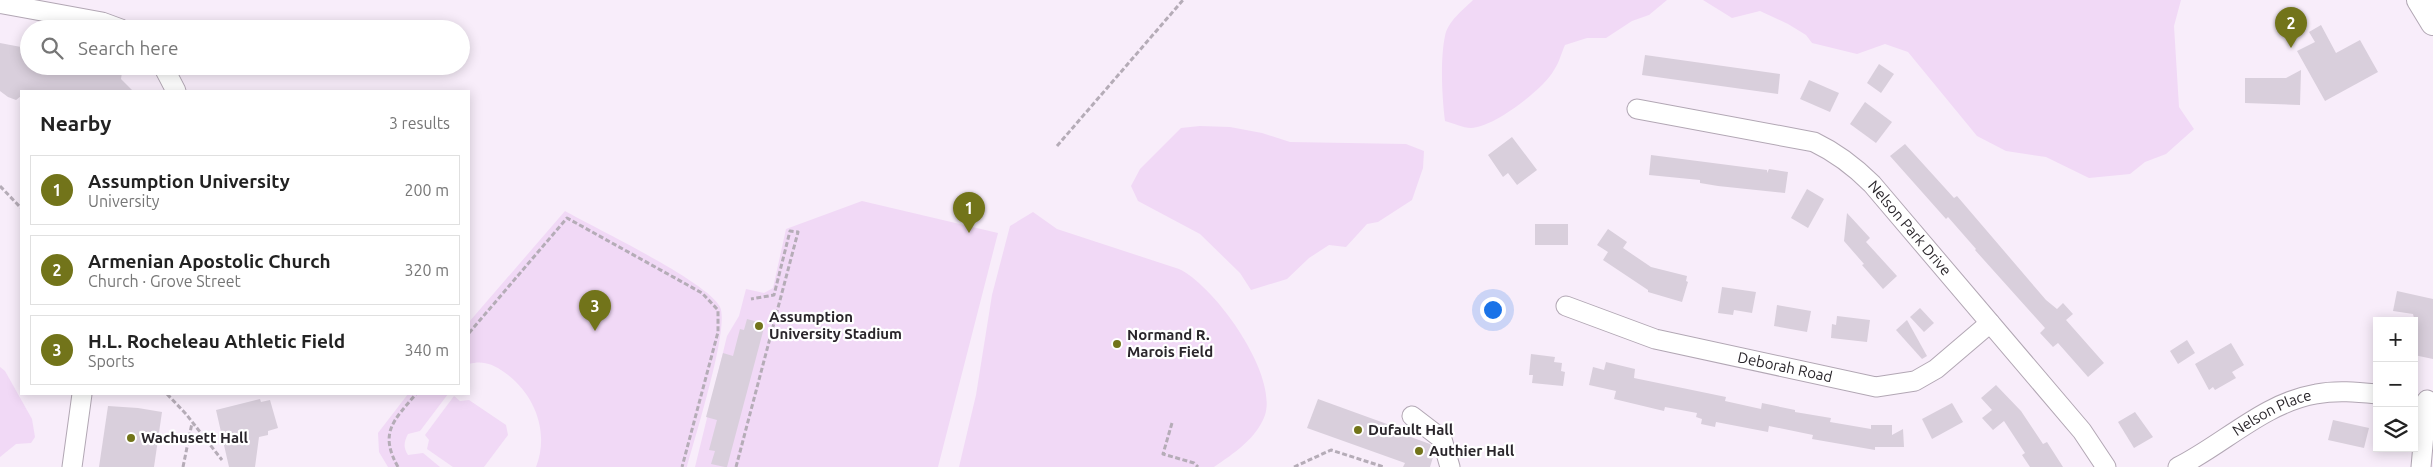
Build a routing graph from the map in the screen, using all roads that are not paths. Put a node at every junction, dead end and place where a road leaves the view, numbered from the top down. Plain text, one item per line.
1 (2419, 0) edge
2 (3, 4) dead end
3 (91, 20) edge
4 (2433, 23) edge
5 (167, 75) edge
6 (175, 90) edge
7 (1637, 109) dead end
8 (1566, 306) dead end
9 (1990, 323) junction
10 (2373, 394) edge
11 (82, 395) edge
12 (2425, 400) edge
13 (1412, 416) dead end
14 (72, 467) edge
15 (1450, 467) edge
16 (2106, 467) edge
17 (2178, 467) edge
18 (2421, 467) edge

1 - 4 main road
2 - 3 street
5 - 6 street
7 - 9 street, Nelson Park Drive
8 - 9 street, Deborah Road
9 - 16 street, Nelson Park Drive
10 - 17 street, Nelson Place
11 - 14 street
12 - 18 street
13 - 15 street

